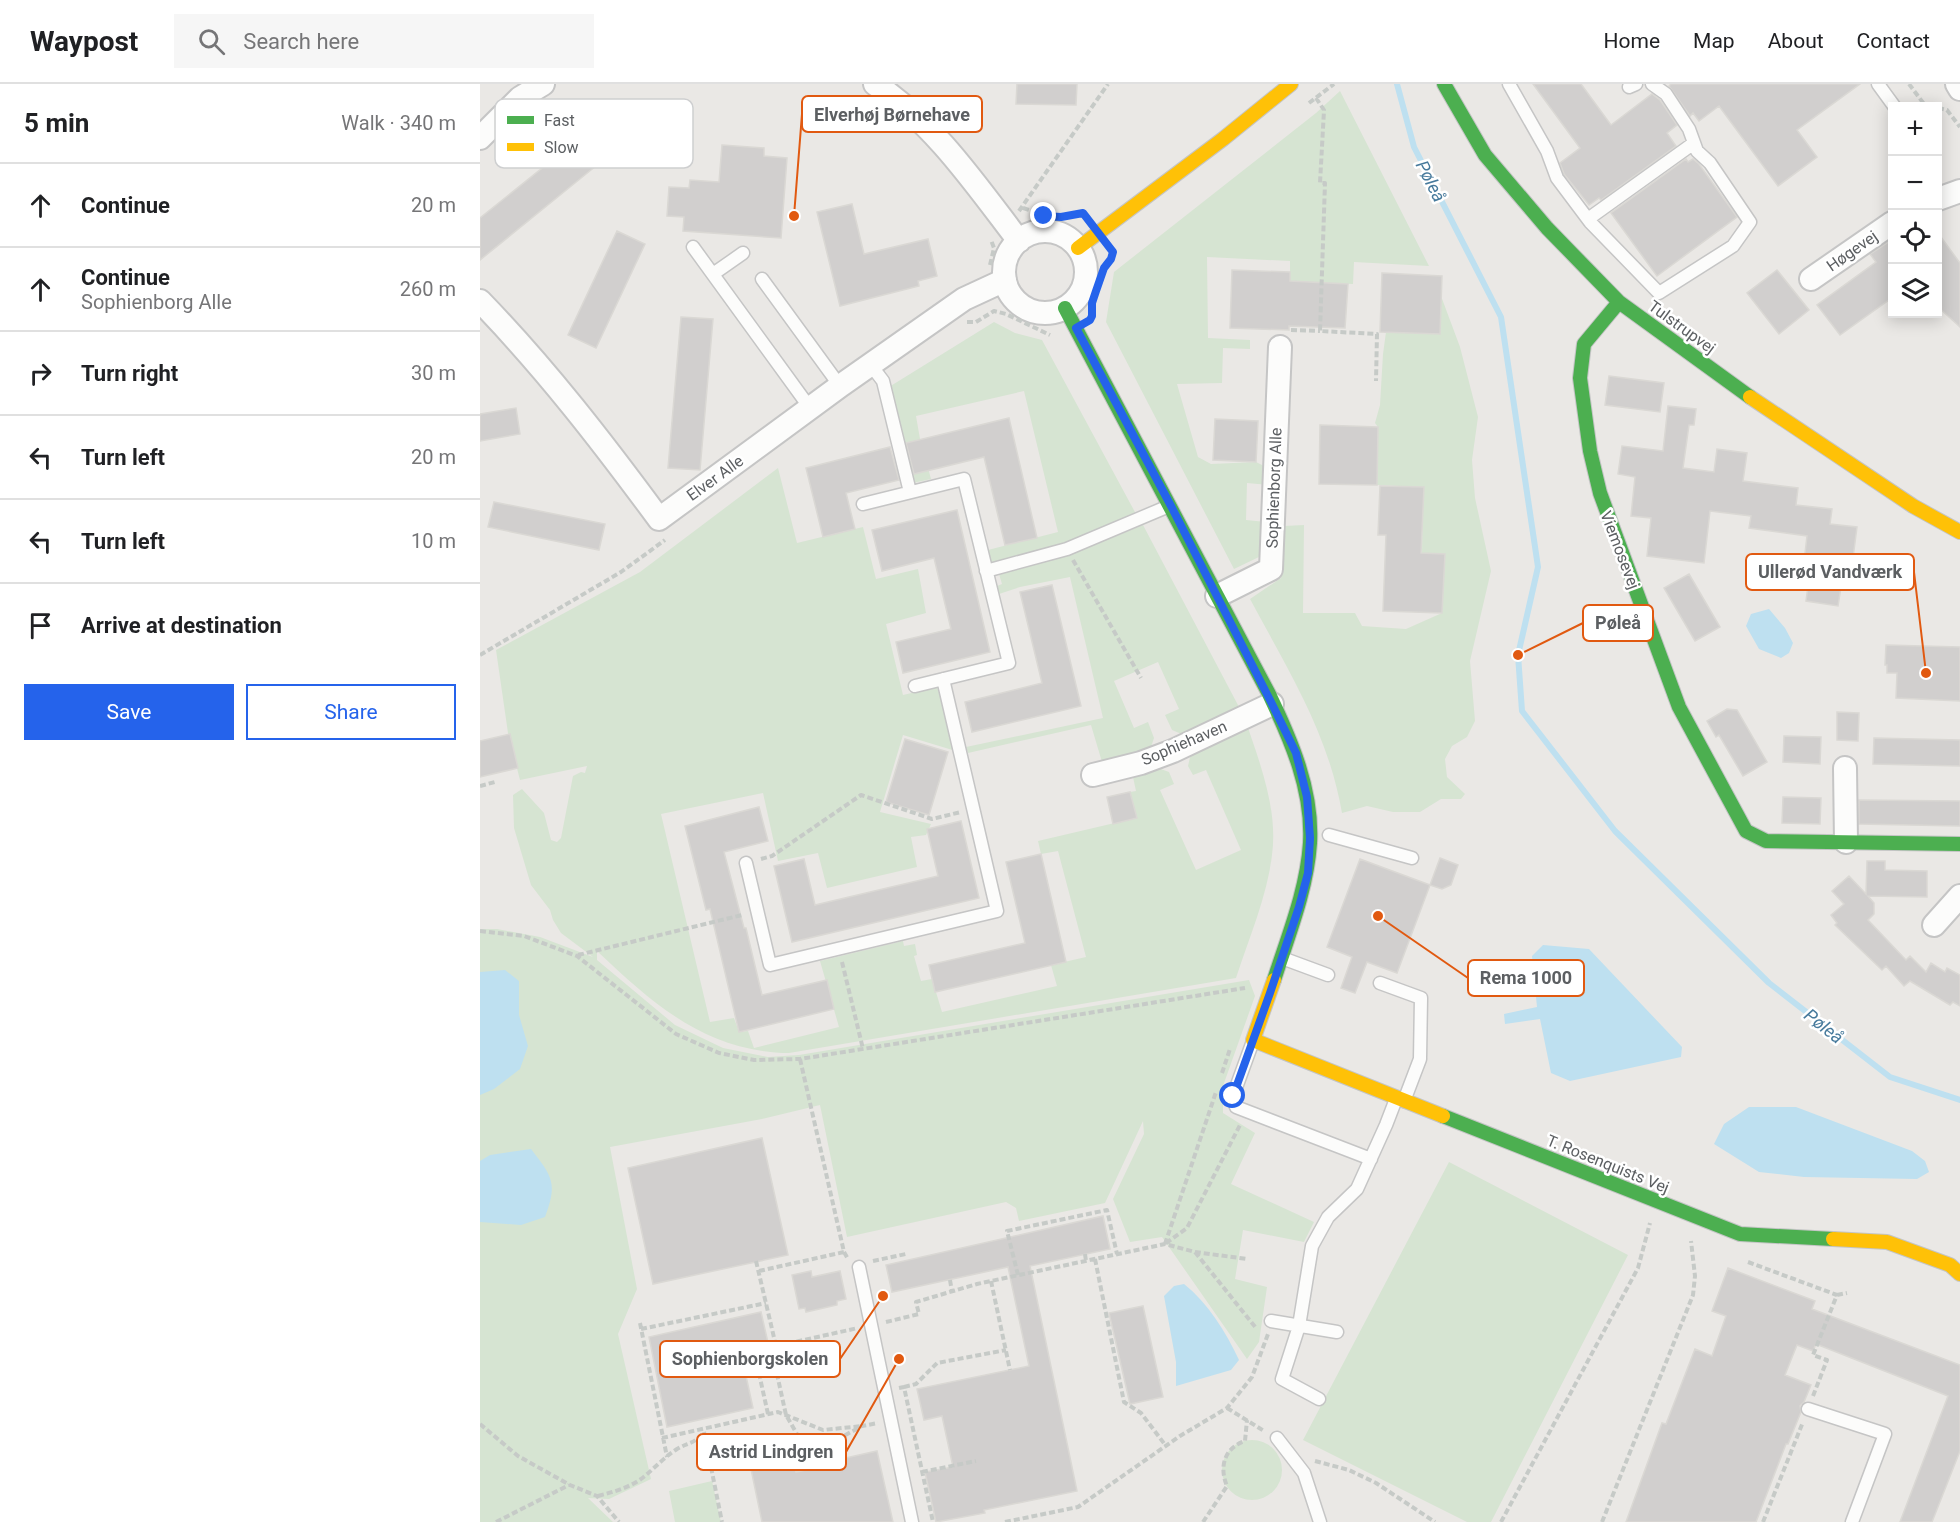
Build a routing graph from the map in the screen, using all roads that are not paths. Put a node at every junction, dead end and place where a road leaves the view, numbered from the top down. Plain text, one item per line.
1 (543, 84) edge
2 (874, 84) edge
3 (1291, 84) edge
4 (1444, 84) edge
5 (1509, 84) edge
6 (1652, 84) edge
7 (1878, 84) edge
8 (1957, 84) edge
9 (1960, 89) edge
10 (519, 99) edge
11 (1891, 102) edge
12 (495, 123) edge
13 (480, 138) edge
14 (1694, 143) junction
15 (1960, 191) edge
16 (1942, 198) edge
17 (1588, 219) junction
18 (1888, 226) edge
19 (1019, 241) junction
20 (693, 247) dead end
21 (1078, 248) junction
22 (743, 253) dead end
23 (713, 274) junction
24 (762, 279) dead end
25 (1811, 279) dead end
26 (1005, 280) junction
27 (480, 302) edge
28 (1619, 302) junction
29 (1054, 310) junction
30 (1280, 347) dead end
31 (870, 364) junction
32 (840, 386) junction
33 (810, 408) junction
34 (910, 492) junction
35 (863, 504) dead end
36 (1171, 506) junction
37 (1960, 532) edge
38 (986, 571) junction
39 (1217, 596) junction
40 (943, 679) junction
41 (915, 686) dead end
42 (1272, 704) junction
43 (1845, 768) dead end
44 (1093, 775) dead end
45 (1329, 835) dead end
46 (1846, 842) junction
47 (1960, 844) edge
48 (1412, 858) dead end
49 (746, 863) road end
50 (1960, 896) edge
51 (1934, 925) dead end
52 (1281, 958) junction
53 (1328, 975) dead end
54 (1380, 983) dead end
55 (1253, 1040) junction
56 (1400, 1099) junction
57 (1371, 1159) junction
58 (859, 1267) road end
59 (1960, 1274) edge
60 (1271, 1321) road end
61 (1299, 1326) junction
62 (1337, 1332) dead end
63 (1319, 1398) dead end
64 (1808, 1409) road end
65 (1277, 1438) road end
66 (912, 1522) edge
67 (1320, 1522) edge
68 (1852, 1522) edge

1 - 10 street
2 - 19 street
3 - 21 street
4 - 28 street, Tulstrupvej
5 - 17 lane
6 - 14 lane
7 - 11 lane
8 - 9 street
12 - 13 street
14 - 17 lane
14 - 17 lane
15 - 16 street
18 - 25 street, Høgevej
19 - 21 street
19 - 26 street
20 - 23 lane
21 - 29 street
22 - 23 lane
23 - 33 lane
24 - 32 lane
26 - 29 street
26 - 31 street, Elver Alle
27 - 33 street, Elver Alle
28 - 37 street, Tulstrupvej
28 - 46 street, Viemosevej
29 - 36 street
30 - 39 street, Sophienborg Alle
31 - 32 street, Elver Alle
31 - 34 lane
32 - 33 street, Elver Alle
34 - 35 lane
34 - 38 lane
36 - 38 lane
36 - 39 street
38 - 40 lane
39 - 42 street
40 - 41 lane
40 - 49 lane
42 - 44 street, Sophiehaven
42 - 52 street
43 - 46 street
45 - 48 lane
46 - 47 street, Viemosevej
50 - 51 street
52 - 53 lane
52 - 55 street
54 - 56 lane
55 - 56 street, T. Rosenquists Vej
55 - 57 lane
56 - 57 lane
56 - 59 street, T. Rosenquists Vej
57 - 61 lane
58 - 66 lane
60 - 61 lane
61 - 62 lane
61 - 63 lane
64 - 68 lane
65 - 67 lane

